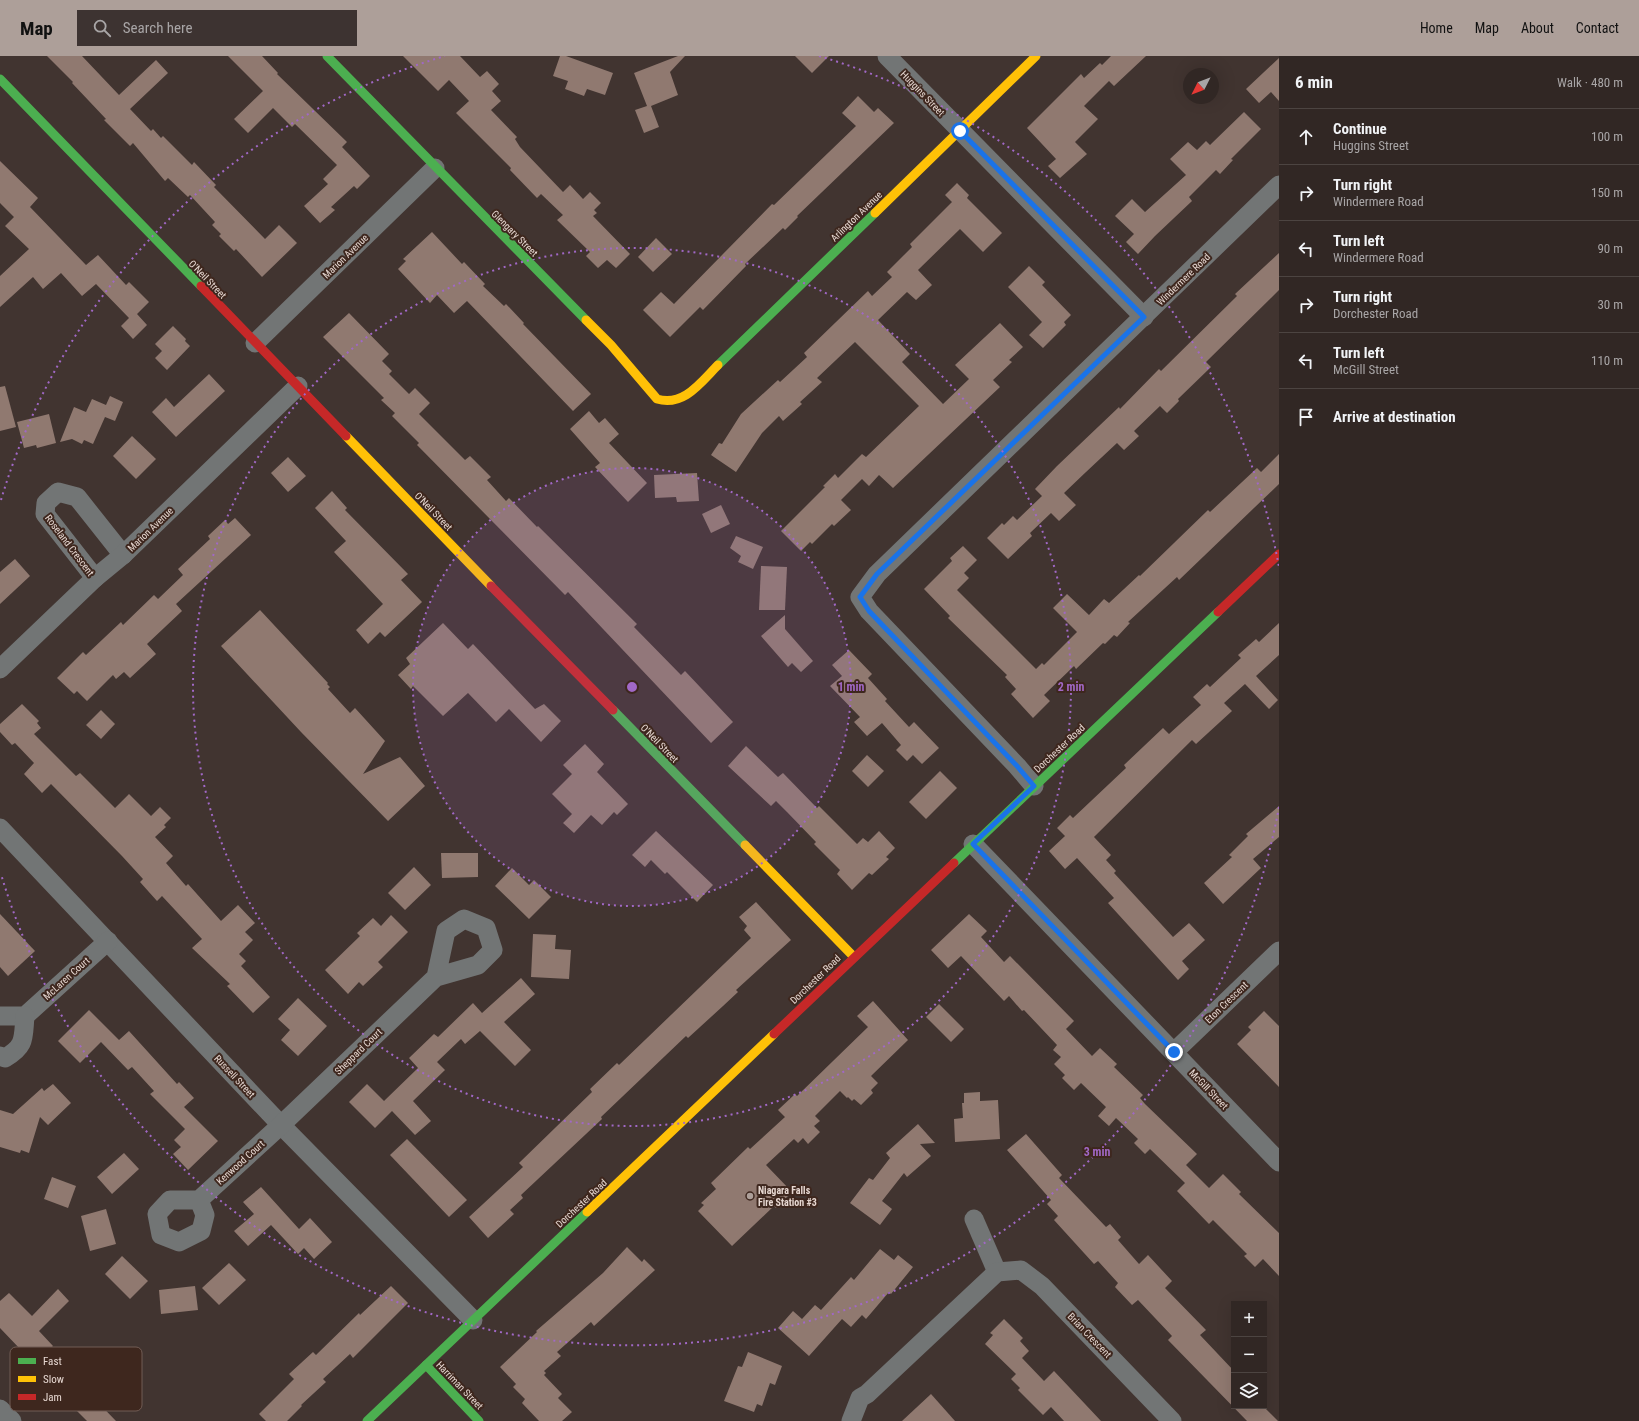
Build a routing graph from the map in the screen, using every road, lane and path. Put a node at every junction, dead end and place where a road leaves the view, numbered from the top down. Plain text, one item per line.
1 (327, 56) edge
2 (887, 56) edge
3 (1036, 56) edge
4 (0, 79) edge
5 (960, 131) junction
6 (435, 168) junction
7 (1279, 185) edge
8 (1144, 317) junction
9 (255, 343) junction
10 (298, 386) junction
11 (692, 391) joint
12 (1279, 554) edge
13 (123, 555) junction
14 (95, 578) junction
15 (0, 669) edge
16 (1034, 786) junction
17 (0, 828) edge
18 (973, 844) junction
19 (108, 941) junction
20 (1279, 951) edge
21 (854, 957) junction
22 (436, 977) dead end
23 (0, 1016) edge
24 (25, 1016) junction
25 (1174, 1052) junction
26 (0, 1056) edge
27 (281, 1125) junction
28 (1279, 1162) edge
29 (199, 1200) dead end
30 (974, 1220) dead end
31 (997, 1272) junction
32 (473, 1320) junction
33 (426, 1365) junction
34 (0, 1409) edge
35 (12, 1421) edge
36 (367, 1421) edge
37 (479, 1421) edge
38 (851, 1421) edge
39 (1172, 1421) edge

1 - 6 street, Glengary Street
2 - 5 street, Huggins Street
3 - 5 street, Arlington Avenue
4 - 9 street, O'Neil Street
5 - 8 street, Huggins Street
5 - 11 street, Arlington Avenue
6 - 9 street, Marion Avenue
6 - 11 street, Glengary Street
7 - 8 street, Windermere Road
8 - 16 street, Windermere Road
9 - 10 street, O'Neil Street
10 - 13 street, Marion Avenue
10 - 21 street, O'Neil Street
12 - 16 street, Dorchester Road
13 - 14 street, Marion Avenue
13 - 14 street, Roseland Crescent
14 - 15 street, Marion Avenue
16 - 18 street, Dorchester Road
17 - 19 street, Russell Street
18 - 21 street, Dorchester Road
18 - 25 street, McGill Street
19 - 24 street, McLaren Court
19 - 27 street, Russell Street
20 - 25 street, Eton Crescent
21 - 32 street, Dorchester Road
22 - 27 street, Sheppard Court
23 - 24 street
24 - 26 street
25 - 28 street, McGill Street
27 - 29 street, Kenwood Court
27 - 32 street, Russell Street
30 - 31 street
31 - 38 street
31 - 39 street, Brian Crescent
32 - 33 street, Dorchester Road
33 - 36 street, Dorchester Road
33 - 37 street, Harriman Street
34 - 35 street

